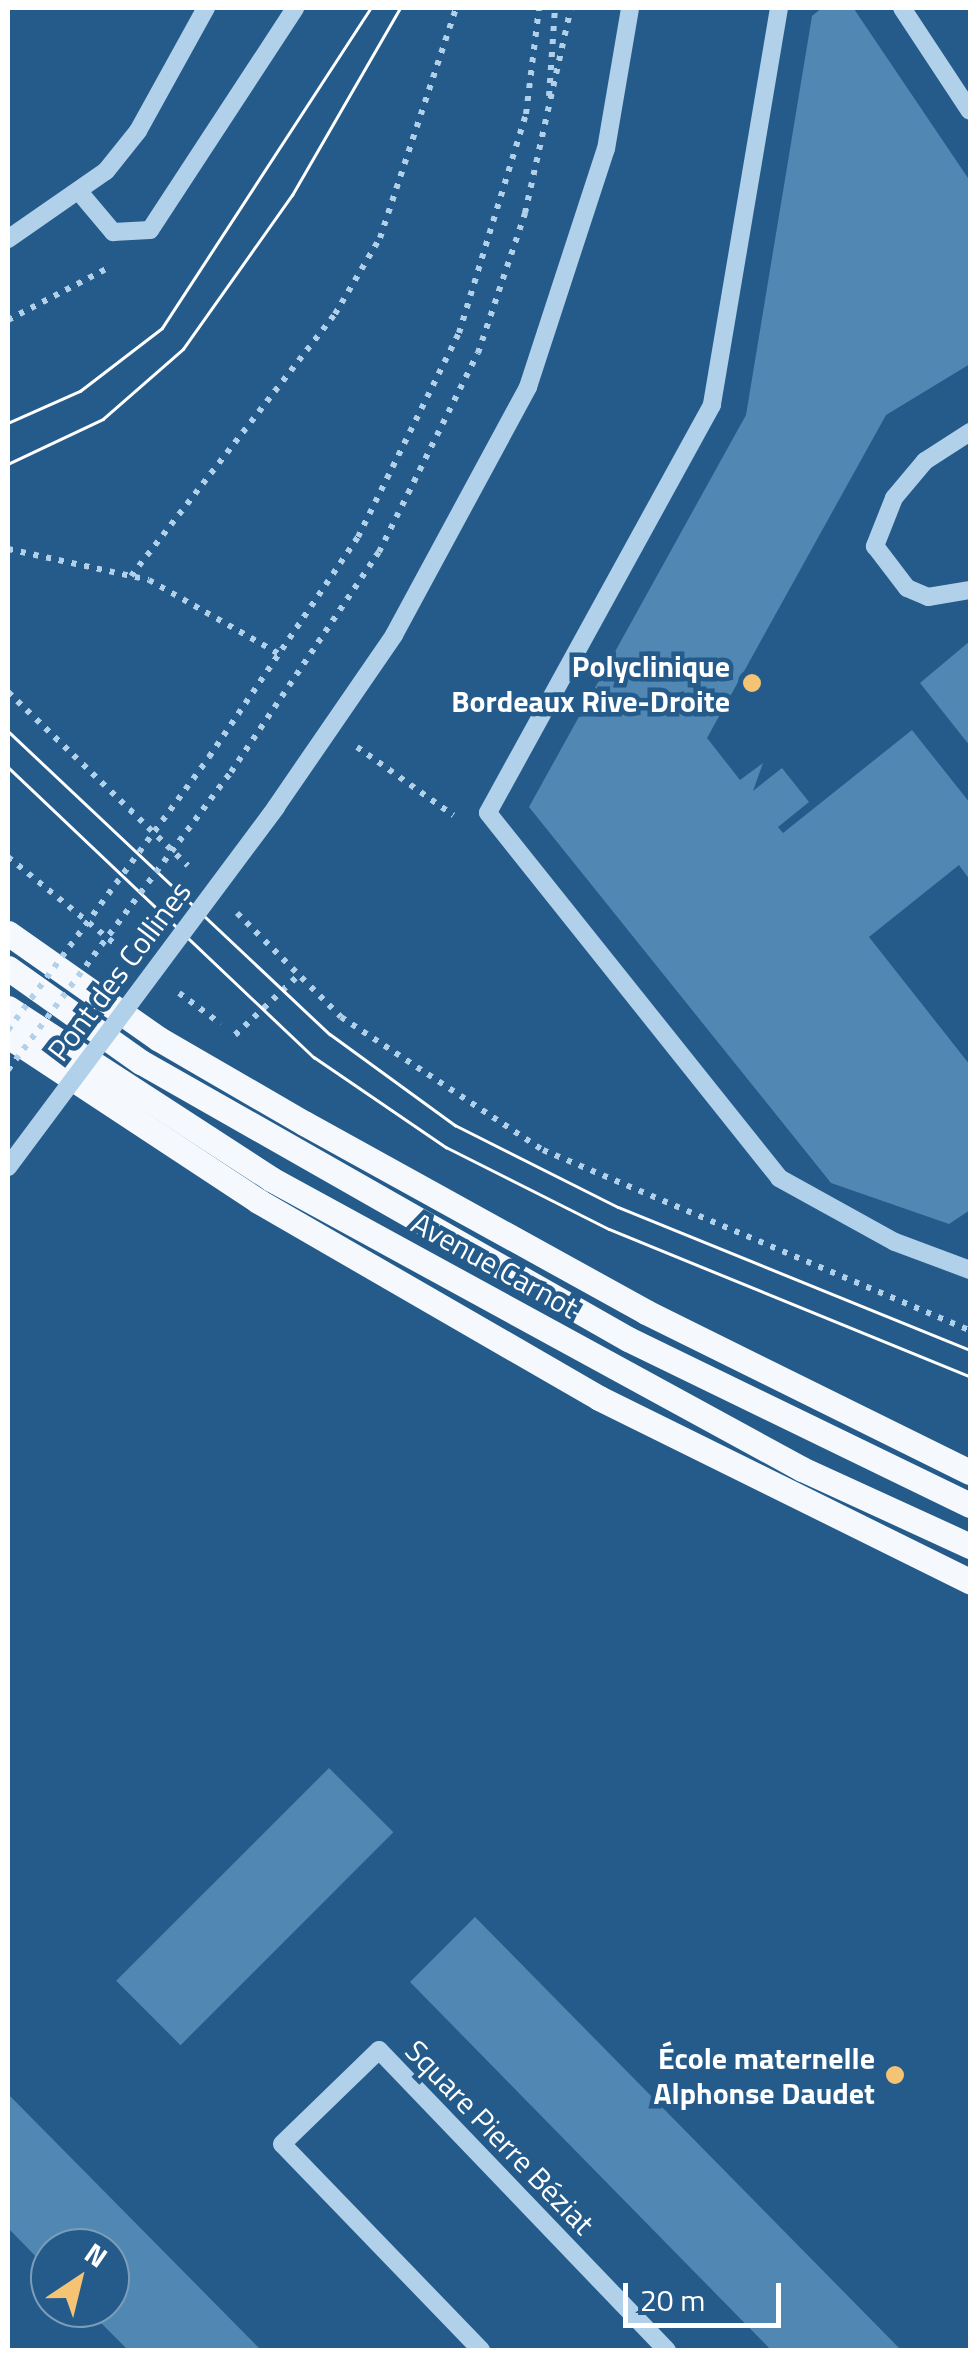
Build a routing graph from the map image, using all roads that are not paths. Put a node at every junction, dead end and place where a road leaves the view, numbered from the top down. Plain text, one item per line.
1 (206, 8) edge
2 (295, 8) edge
3 (630, 8) edge
4 (778, 8) edge
5 (902, 8) edge
6 (970, 111) edge
7 (81, 194) junction
8 (8, 238) edge
9 (970, 432) edge
10 (970, 590) edge
11 (8, 933) edge
12 (8, 968) edge
13 (8, 1008) edge
14 (8, 1033) edge
15 (8, 1167) edge
16 (970, 1270) edge
17 (970, 1472) edge
18 (970, 1505) edge
19 (970, 1546) edge
20 (970, 1582) edge
21 (482, 2350) edge
22 (667, 2350) edge

1 - 7 street
2 - 7 street
3 - 15 street, Pont des Collines, bridge
4 - 16 street
5 - 6 street
7 - 8 street
9 - 10 street
11 - 17 main road
12 - 18 main road, Avenue Carnot
13 - 19 main road, Avenue Carnot
14 - 20 main road
21 - 22 street, Square Pierre Béziat

